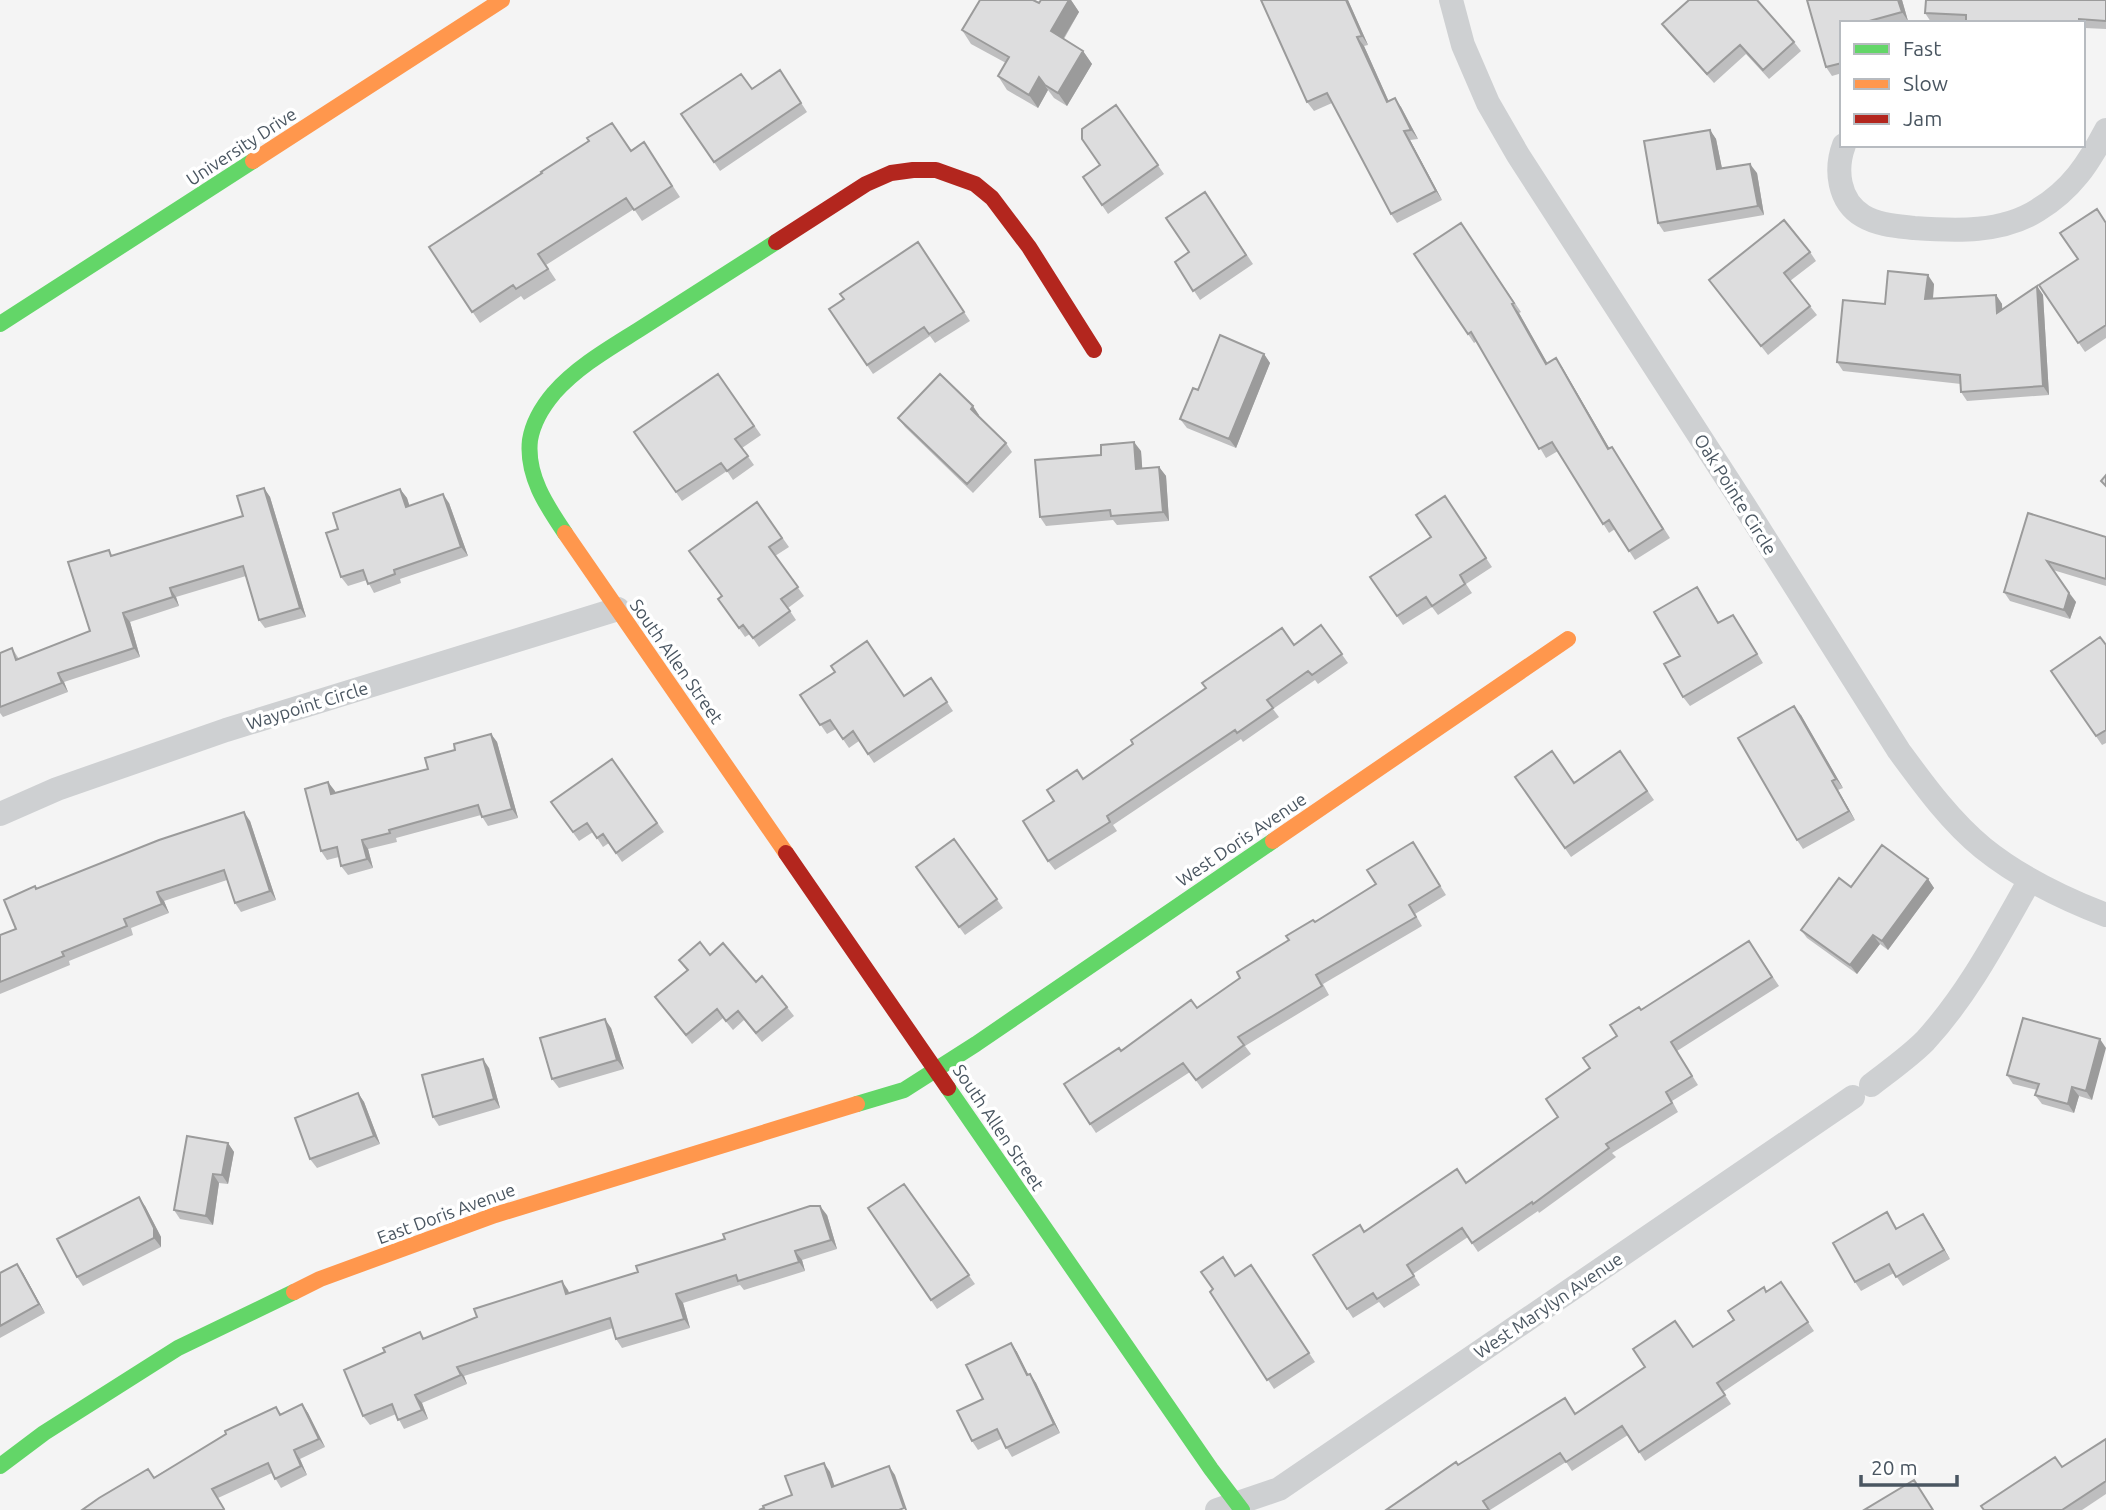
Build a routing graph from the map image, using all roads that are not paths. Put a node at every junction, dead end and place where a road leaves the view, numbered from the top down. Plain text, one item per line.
1 (502, 0) edge
2 (1451, 0) edge
3 (2085, 124) edge
4 (2106, 128) edge
5 (1844, 147) edge
6 (0, 324) edge
7 (1094, 350) dead end
8 (618, 609) junction
9 (1568, 639) dead end
10 (0, 814) edge
11 (2030, 880) junction
12 (2106, 915) edge
13 (937, 1071) junction
14 (0, 1466) edge
15 (1232, 1508) edge

1 - 6 street, University Drive
2 - 11 street, Oak Pointe Circle
3 - 4 street
4 - 5 street
7 - 8 street, South Allen Street
8 - 10 street, Waypoint Circle
8 - 13 street, South Allen Street
9 - 13 street, West Doris Avenue
11 - 12 street, Oak Pointe Circle
11 - 15 street, West Marylyn Avenue
13 - 14 street, East Doris Avenue
13 - 15 street, South Allen Street

